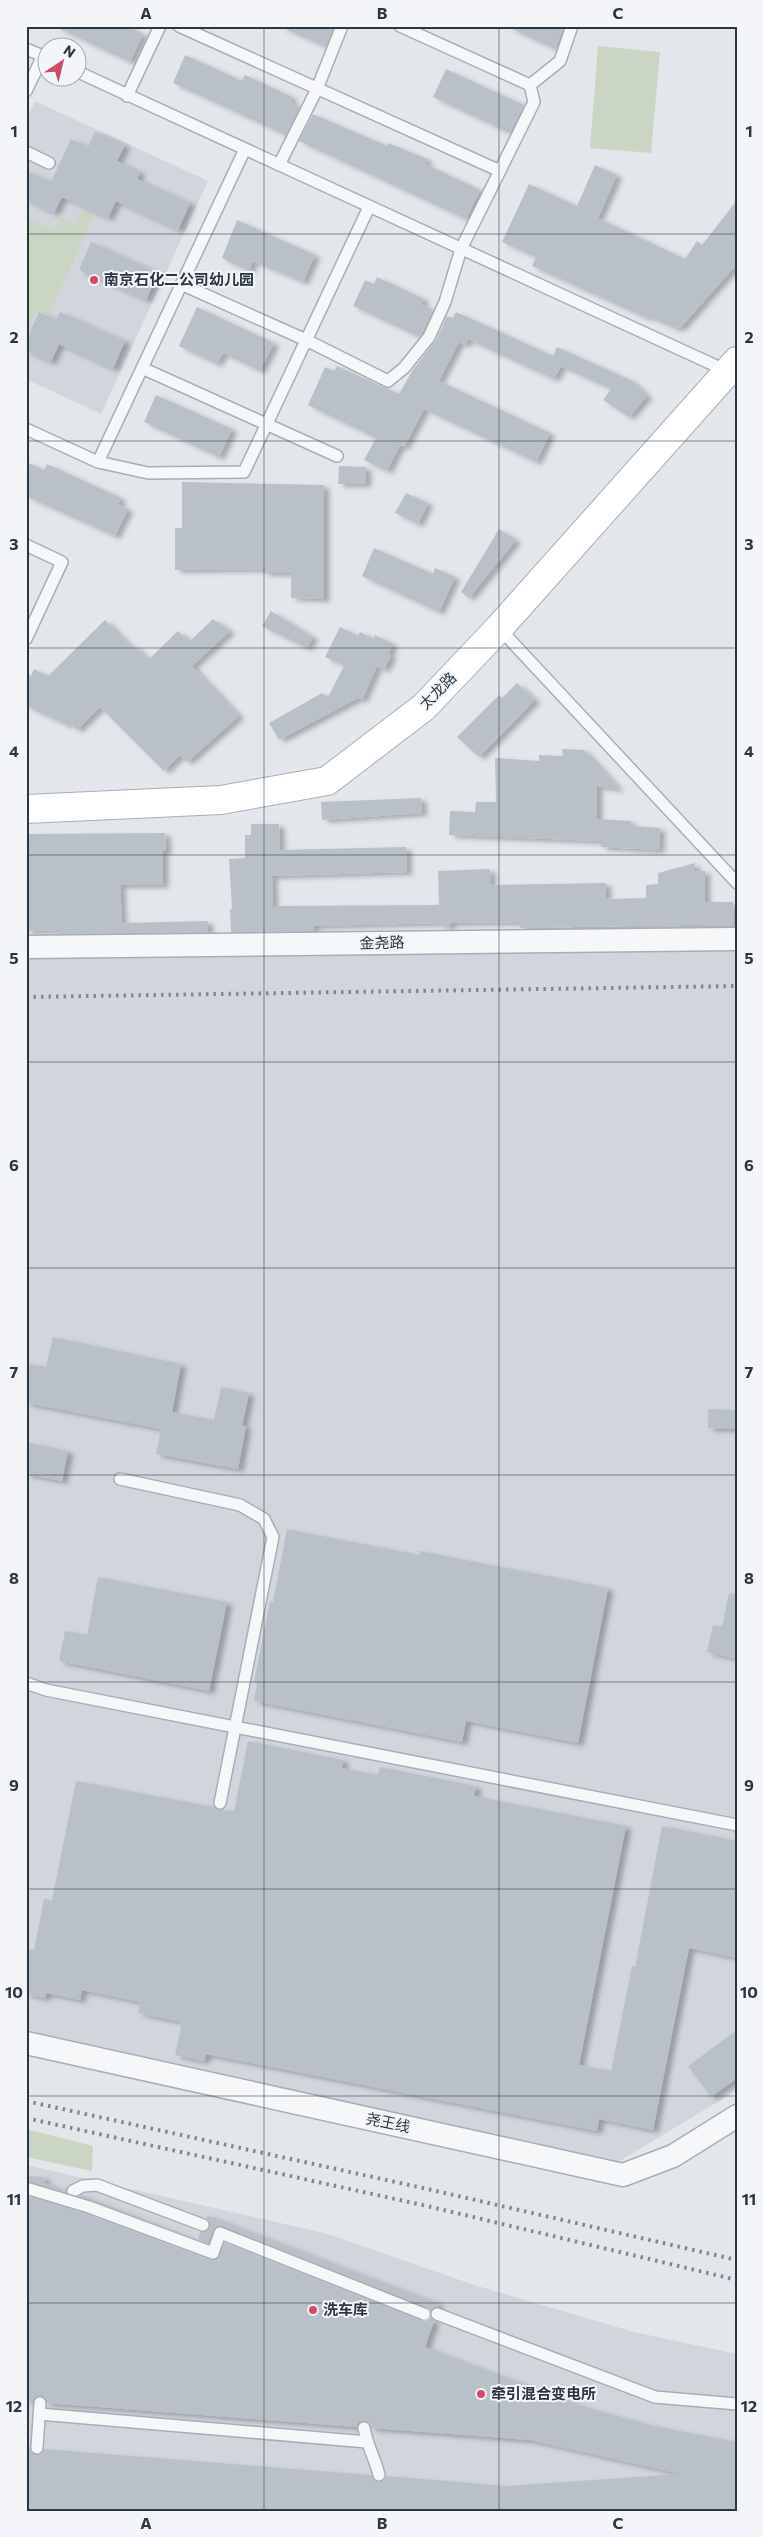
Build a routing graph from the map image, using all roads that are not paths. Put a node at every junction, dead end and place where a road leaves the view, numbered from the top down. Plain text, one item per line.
1 (160, 26) edge
2 (179, 26) edge
3 (342, 26) edge
4 (400, 26) edge
5 (572, 26) edge
6 (26, 48) edge
7 (38, 54) edge
8 (38, 70) edge
9 (88, 77) edge
10 (530, 85) junction
11 (316, 89) junction
12 (26, 91) edge
13 (127, 96) junction
14 (245, 149) junction
15 (26, 152) edge
16 (49, 162) dead end
17 (279, 165) junction
18 (500, 171) junction
19 (369, 207) junction
20 (461, 249) junction
21 (181, 284) junction
22 (306, 340) junction
23 (732, 366) edge
24 (142, 368) junction
25 (266, 424) junction
26 (26, 429) edge
27 (337, 456) dead end
28 (98, 462) junction
29 (26, 545) edge
30 (499, 628) junction
31 (26, 639) edge
32 (26, 809) edge
33 (737, 883) edge
34 (737, 939) edge
35 (26, 947) edge
36 (120, 1479) dead end
37 (26, 1683) edge
38 (236, 1727) junction
39 (220, 1804) dead end
40 (737, 1825) edge
41 (26, 2043) edge
42 (737, 2116) edge
43 (26, 2188) edge
44 (72, 2191) dead end
45 (203, 2225) dead end
46 (424, 2314) dead end
47 (437, 2314) dead end
48 (737, 2404) edge
49 (26, 2427) edge
50 (38, 2428) junction
51 (364, 2428) dead end
52 (366, 2442) junction
53 (37, 2448) dead end
54 (379, 2475) dead end

1 - 13 lane
2 - 11 lane
3 - 11 lane
4 - 10 lane
5 - 10 lane
6 - 7 lane
8 - 12 lane
9 - 13 lane
10 - 18 lane
11 - 17 lane
11 - 18 lane
13 - 14 lane
14 - 17 lane
14 - 21 lane
15 - 16 lane
17 - 19 lane
18 - 20 lane
19 - 20 lane
19 - 22 lane
20 - 22 lane
20 - 23 lane
21 - 22 lane
21 - 24 lane
22 - 25 lane
23 - 30 street, 太龙路
24 - 25 lane
24 - 28 lane
25 - 27 lane
25 - 28 lane
26 - 28 lane
29 - 31 lane
30 - 32 street, 太龙路
30 - 33 lane
34 - 35 street, 金尧路
36 - 38 lane
37 - 38 lane
38 - 39 lane
38 - 40 lane
41 - 42 street, 尧王线
43 - 46 lane, bridge
44 - 45 lane
47 - 48 lane
49 - 50 lane
50 - 52 lane
50 - 53 lane
51 - 52 lane
52 - 54 lane

